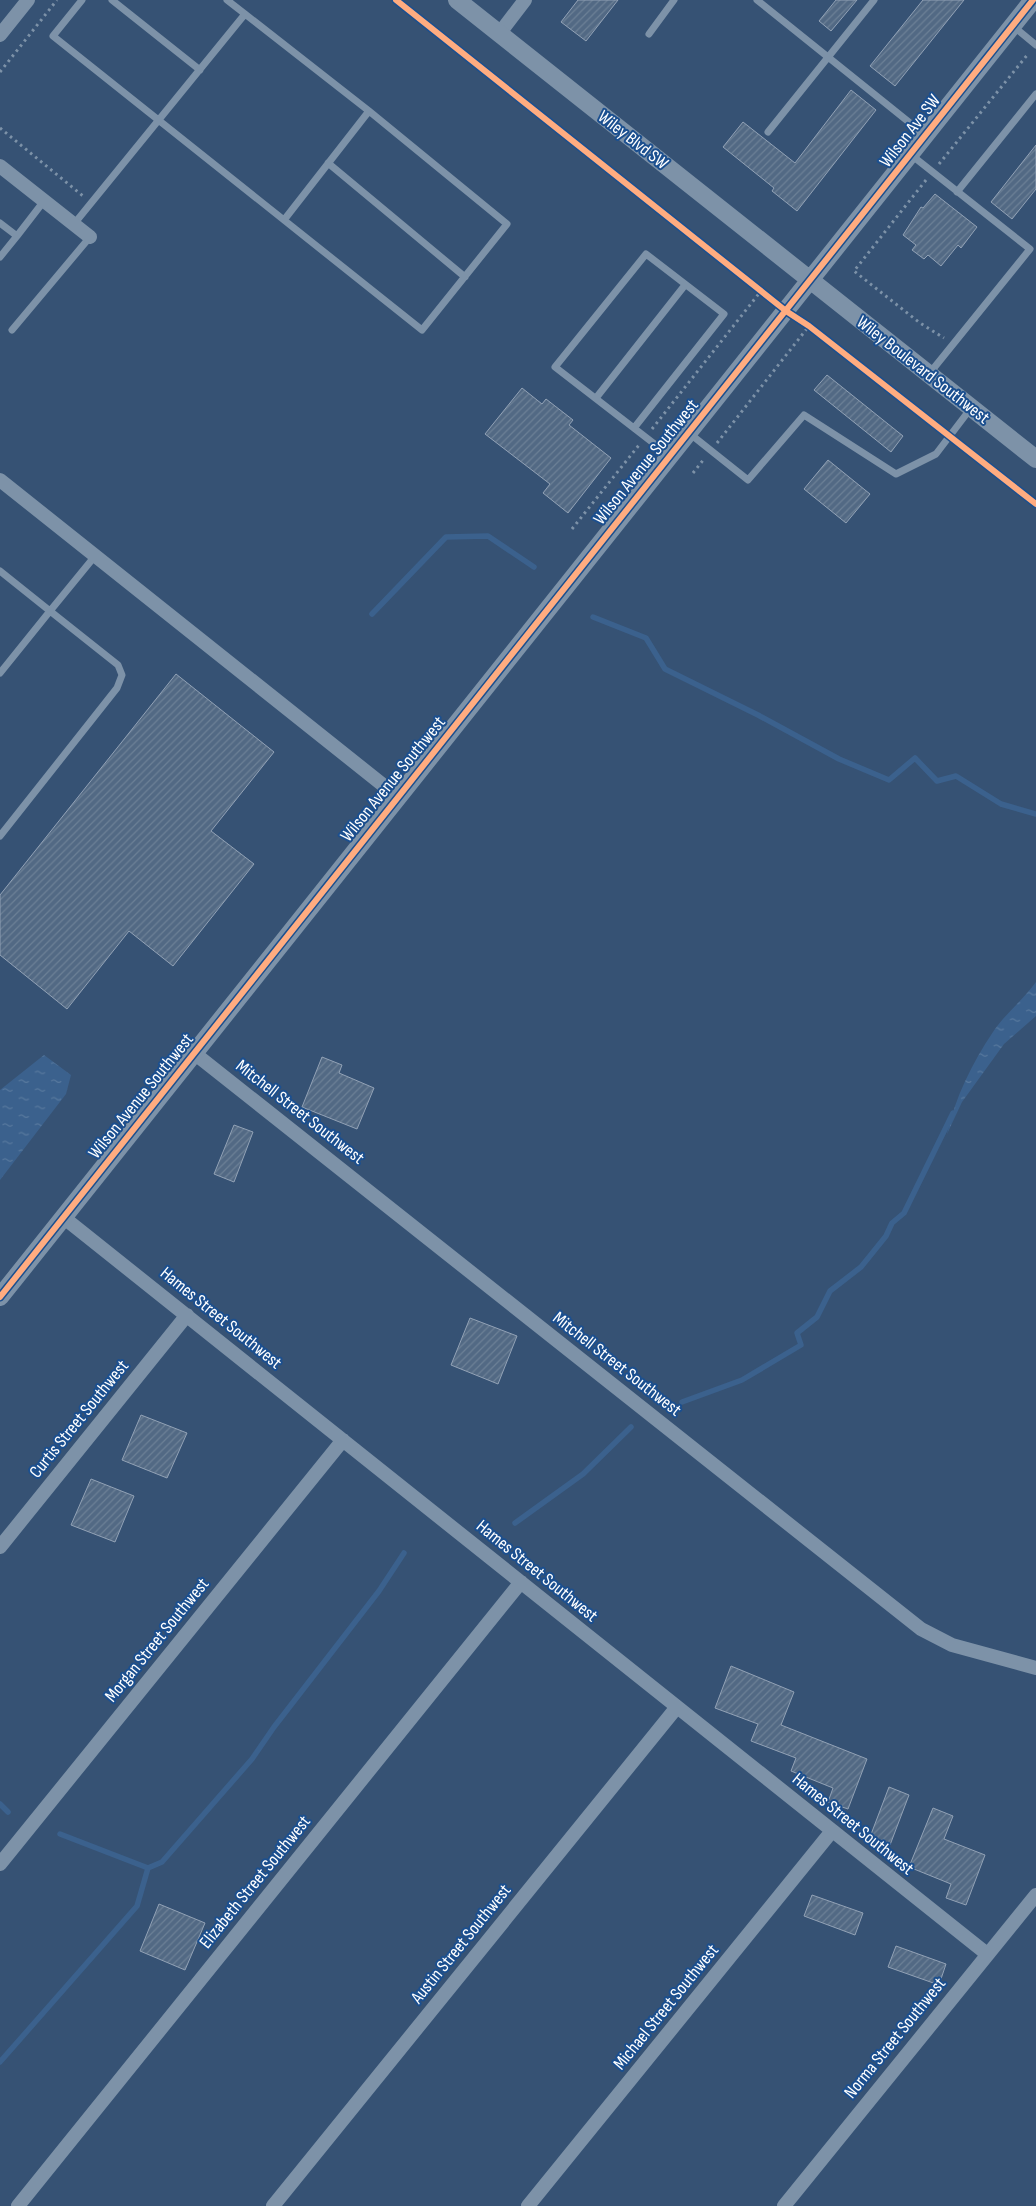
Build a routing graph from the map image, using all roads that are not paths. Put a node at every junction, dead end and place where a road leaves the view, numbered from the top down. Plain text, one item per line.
1 (28, 0) edge
2 (82, 0) edge
3 (112, 0) edge
4 (228, 0) edge
5 (456, 0) edge
6 (525, 0) edge
7 (674, 0) edge
8 (757, 0) edge
9 (874, 0) edge
10 (1033, 0) edge
11 (245, 14) junction
12 (1012, 26) junction
13 (499, 34) junction
14 (648, 34) dead end
15 (0, 35) edge
16 (1036, 44) edge
17 (828, 57) junction
18 (200, 70) junction
19 (1036, 94) edge
20 (369, 111) junction
21 (158, 121) junction
22 (768, 132) dead end
23 (925, 136) junction
24 (910, 154) junction
25 (328, 163) junction
26 (0, 166) edge
27 (957, 192) junction
28 (44, 201) junction
29 (284, 220) junction
30 (0, 223) edge
31 (74, 224) junction
32 (17, 236) junction
33 (90, 237) joint
34 (0, 257) edge
35 (465, 277) junction
36 (810, 280) junction
37 (685, 285) junction
38 (12, 330) dead end
39 (929, 374) junction
40 (596, 398) junction
41 (971, 408) junction
42 (634, 428) junction
43 (689, 432) junction
44 (670, 456) junction
45 (1036, 459) edge
46 (0, 480) edge
47 (95, 556) junction
48 (0, 571) edge
49 (50, 611) junction
50 (0, 673) edge
51 (398, 796) junction
52 (0, 836) edge
53 (194, 1053) junction
54 (63, 1217) junction
55 (0, 1297) edge
56 (187, 1315) junction
57 (343, 1440) junction
58 (0, 1547) edge
59 (521, 1582) junction
60 (1036, 1668) edge
61 (677, 1706) junction
62 (832, 1831) junction
63 (0, 1864) edge
64 (1036, 1894) edge
65 (987, 1954) junction
66 (18, 2206) edge
67 (273, 2206) edge
68 (528, 2206) edge
69 (784, 2206) edge

1 - 15 street
2 - 21 lane
3 - 18 lane
4 - 11 lane
5 - 13 street, Wiley Blvd SW
6 - 13 street
7 - 14 lane
8 - 17 lane
9 - 17 lane
10 - 12 street, Wilson Ave SW
11 - 18 lane
11 - 20 lane
12 - 16 lane
12 - 23 street, Wilson Ave SW
13 - 36 street, Wiley Blvd SW
17 - 22 lane
17 - 23 lane
18 - 21 lane
19 - 27 lane
20 - 25 lane
20 - 35 lane
21 - 29 lane
21 - 31 lane
23 - 24 street, Wilson Ave SW
24 - 27 lane
24 - 36 street, Wilson Ave SW
25 - 29 lane
25 - 35 lane
26 - 28 street
27 - 39 lane
28 - 31 street
28 - 32 lane
29 - 35 lane
30 - 32 lane
31 - 33 street
32 - 34 lane
33 - 38 lane
36 - 39 street, Wiley Boulevard Southwest
36 - 43 street, Wilson Avenue Southwest
37 - 40 lane
37 - 40 lane
37 - 42 lane
39 - 41 street, Wiley Boulevard Southwest
40 - 42 lane
41 - 43 lane
41 - 45 street, Wiley Boulevard Southwest
42 - 44 lane
43 - 44 street, Wilson Avenue Southwest
44 - 51 street, Wilson Avenue Southwest
46 - 47 street
47 - 49 lane
47 - 51 street
48 - 49 lane
49 - 50 lane
49 - 52 lane
51 - 53 street, Wilson Avenue Southwest
53 - 54 street, Wilson Avenue Southwest
53 - 60 street, Mitchell Street Southwest
54 - 55 street, Wilson Avenue Southwest
54 - 56 street, Hames Street Southwest
56 - 57 street, Hames Street Southwest
56 - 58 street, Curtis Street Southwest
57 - 59 street, Hames Street Southwest
57 - 63 street, Morgan Street Southwest
59 - 61 street, Hames Street Southwest
59 - 66 street, Elizabeth Street Southwest
61 - 62 street, Hames Street Southwest
61 - 67 street, Austin Street Southwest
62 - 65 street, Hames Street Southwest
62 - 68 street, Michael Street Southwest
64 - 65 street, Norma Street Southwest
65 - 69 street, Norma Street Southwest

